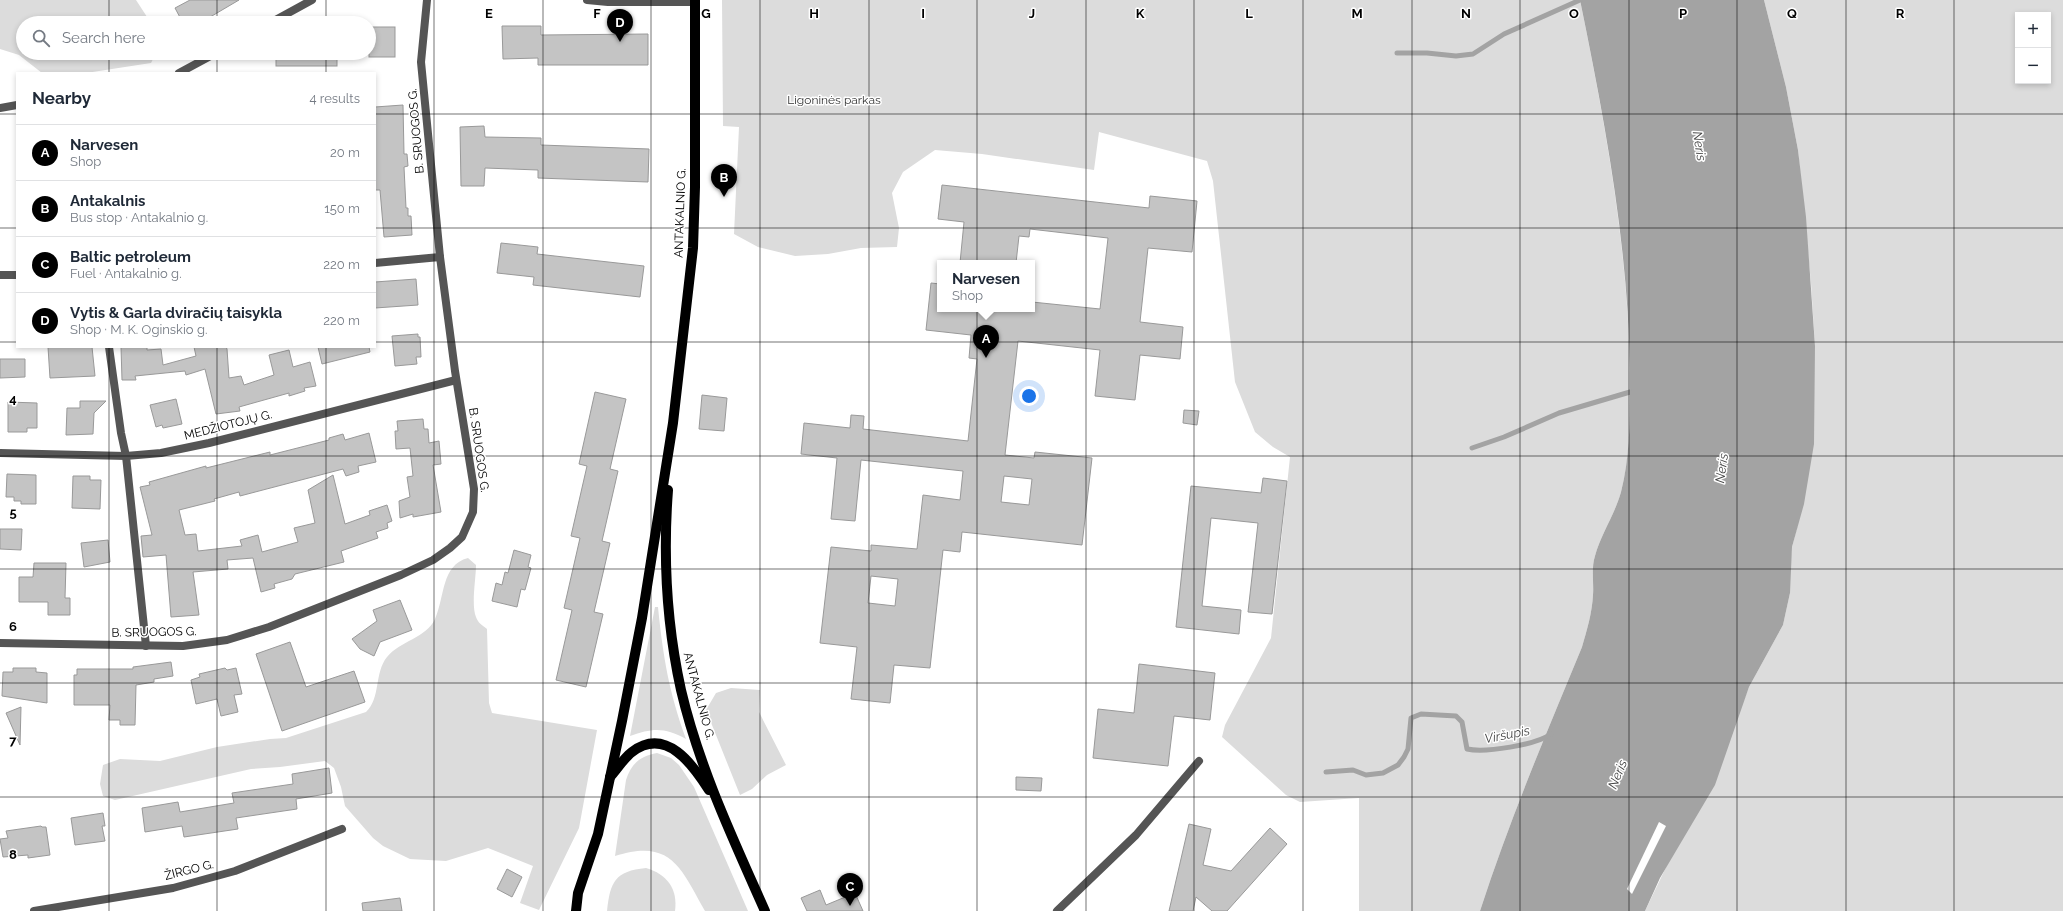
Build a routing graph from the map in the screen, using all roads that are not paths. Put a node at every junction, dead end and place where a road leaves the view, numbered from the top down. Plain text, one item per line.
1 (312, 0) edge
2 (427, 0) edge
3 (587, 0) edge
4 (695, 1) edge
5 (283, 16) edge
6 (203, 60) edge
7 (181, 72) edge
8 (16, 105) edge
9 (0, 108) edge
10 (440, 257) junction
11 (376, 263) edge
12 (0, 275) edge
13 (16, 275) edge
14 (109, 348) edge
15 (456, 380) junction
16 (672, 426) junction
17 (0, 453) edge
18 (126, 456) junction
19 (0, 643) edge
20 (146, 646) junction
21 (1199, 761) dead end
22 (609, 779) junction
23 (718, 803) junction
24 (342, 829) dead end
25 (578, 893) junction
26 (34, 911) edge
27 (568, 911) edge
28 (576, 911) edge
29 (765, 911) edge
30 (1057, 911) edge

1 - 5 street
2 - 10 street, B. SRUOGOS G.
3 - 4 street
4 - 16 main road, ANTAKALNIO G.
6 - 7 street
8 - 9 street
10 - 11 street
10 - 15 street, B. SRUOGOS G.
12 - 13 street
14 - 18 street
15 - 18 street, MEDŽIOTOJŲ G.
15 - 20 street, B. SRUOGOS G.
16 - 22 main road, ANTAKALNIO G.
16 - 23 main road, ANTAKALNIO G.
17 - 18 street, MEDŽIOTOJŲ G.
18 - 20 street
19 - 20 street, B. SRUOGOS G.
21 - 30 street
22 - 23 main road
22 - 25 main road, ANTAKALNIO G.
23 - 29 main road, ANTAKALNIO G.
24 - 26 street, ŽIRGO G.
25 - 27 main road
25 - 28 main road, ANTAKALNIO G.

